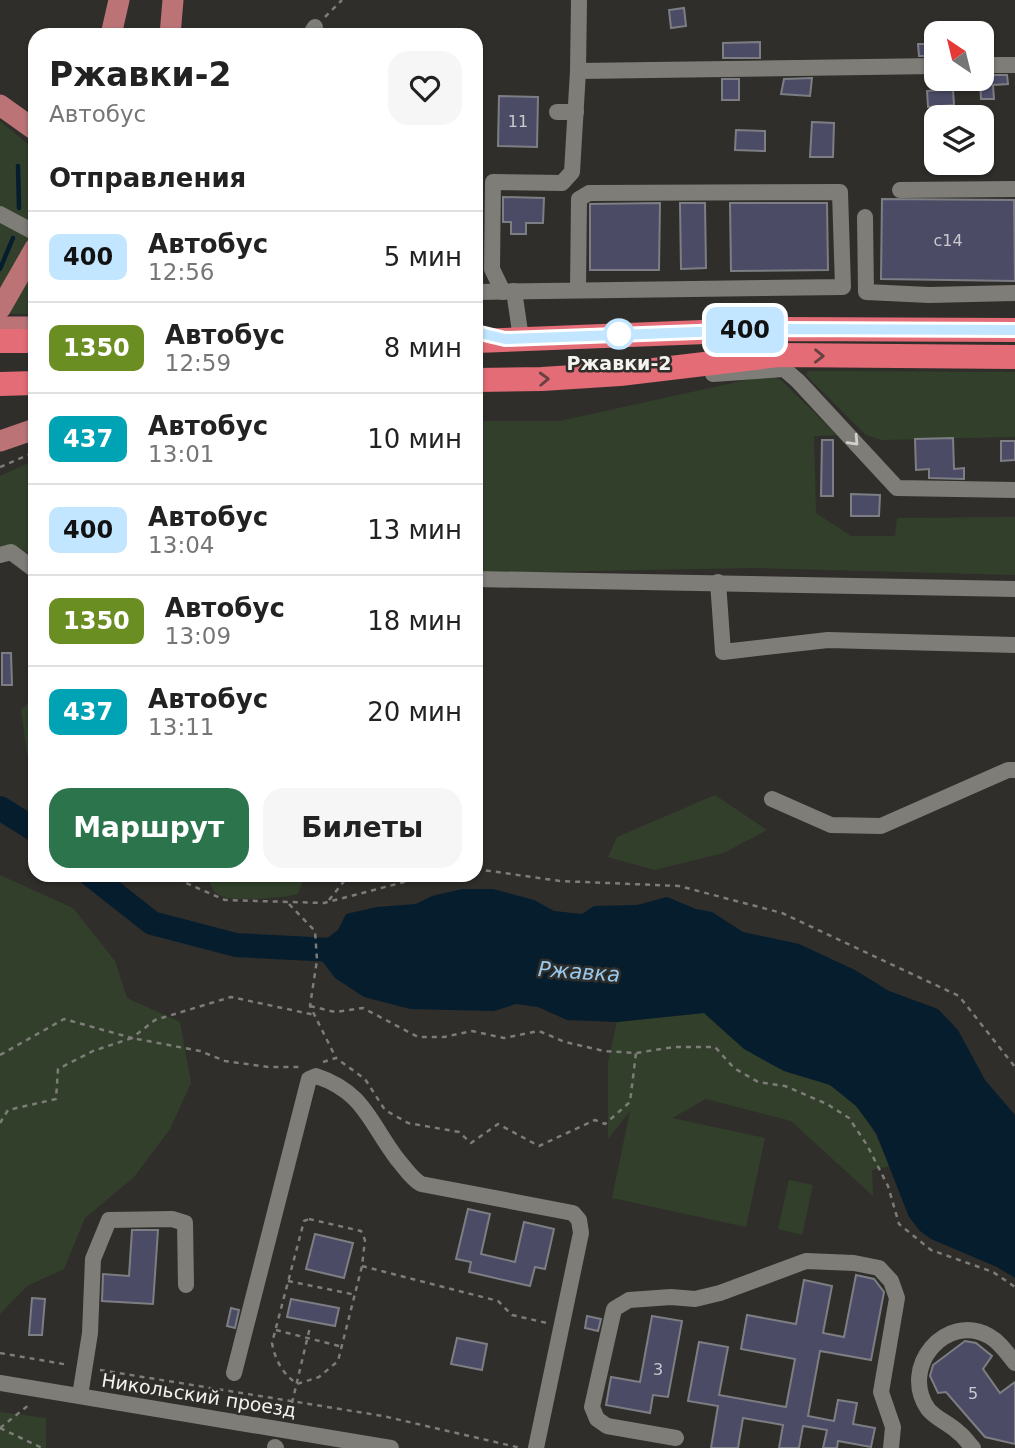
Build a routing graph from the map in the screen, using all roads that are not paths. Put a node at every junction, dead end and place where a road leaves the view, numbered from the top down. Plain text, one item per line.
1 (118, 0) edge
2 (173, 0) edge
3 (579, 0) edge
4 (112, 28) edge
5 (171, 28) edge
6 (994, 65) edge
7 (1015, 65) edge
8 (924, 66) edge
9 (578, 71) junction
10 (0, 104) edge
11 (576, 112) junction
12 (557, 113) dead end
13 (28, 125) edge
14 (1015, 189) edge
15 (900, 190) dead end
16 (0, 214) edge
17 (865, 217) dead end
18 (28, 236) edge
19 (28, 248) edge
20 (578, 289) junction
21 (508, 291) junction
22 (483, 292) edge
23 (1015, 293) edge
24 (0, 309) edge
25 (0, 327) edge
26 (28, 327) edge
27 (1015, 330) edge
28 (483, 333) edge
29 (513, 339) junction
30 (0, 341) edge
31 (28, 341) edge
32 (483, 341) edge
33 (1015, 357) edge
34 (620, 374) junction
35 (483, 380) edge
36 (28, 383) edge
37 (0, 384) edge
38 (28, 431) edge
39 (0, 441) edge
40 (1015, 490) edge
41 (0, 555) edge
42 (28, 565) edge
43 (483, 579) edge
44 (718, 582) junction
45 (1015, 589) edge
46 (1015, 645) edge
47 (1015, 770) edge
48 (772, 799) dead end
49 (186, 1284) dead end
50 (1015, 1363) edge
51 (234, 1373) dead end
52 (0, 1383) edge
53 (79, 1396) junction
54 (676, 1438) dead end
55 (391, 1448) edge
56 (536, 1448) edge
57 (891, 1448) edge
58 (972, 1448) edge

1 - 4 main road
2 - 5 main road
3 - 9 street
6 - 7 street
8 - 9 street
9 - 11 street
10 - 13 main road
11 - 12 street
11 - 21 street
14 - 15 street
16 - 18 street
17 - 23 street
19 - 24 main road
20 - 20 street
20 - 21 street
21 - 22 street
21 - 29 street
25 - 26 main road
27 - 29 highway
28 - 29 main road
29 - 32 highway
30 - 31 highway
34 -> 33 highway
35 -> 34 highway
34 -> 40 street
36 - 37 highway
38 - 39 main road
41 - 42 street
43 - 44 street
44 - 45 street
44 - 46 street
47 - 48 street
49 - 53 street
50 - 58 street
51 - 56 street
52 - 53 street, Никольский проезд
53 - 55 street, Никольский проезд
54 - 57 street

